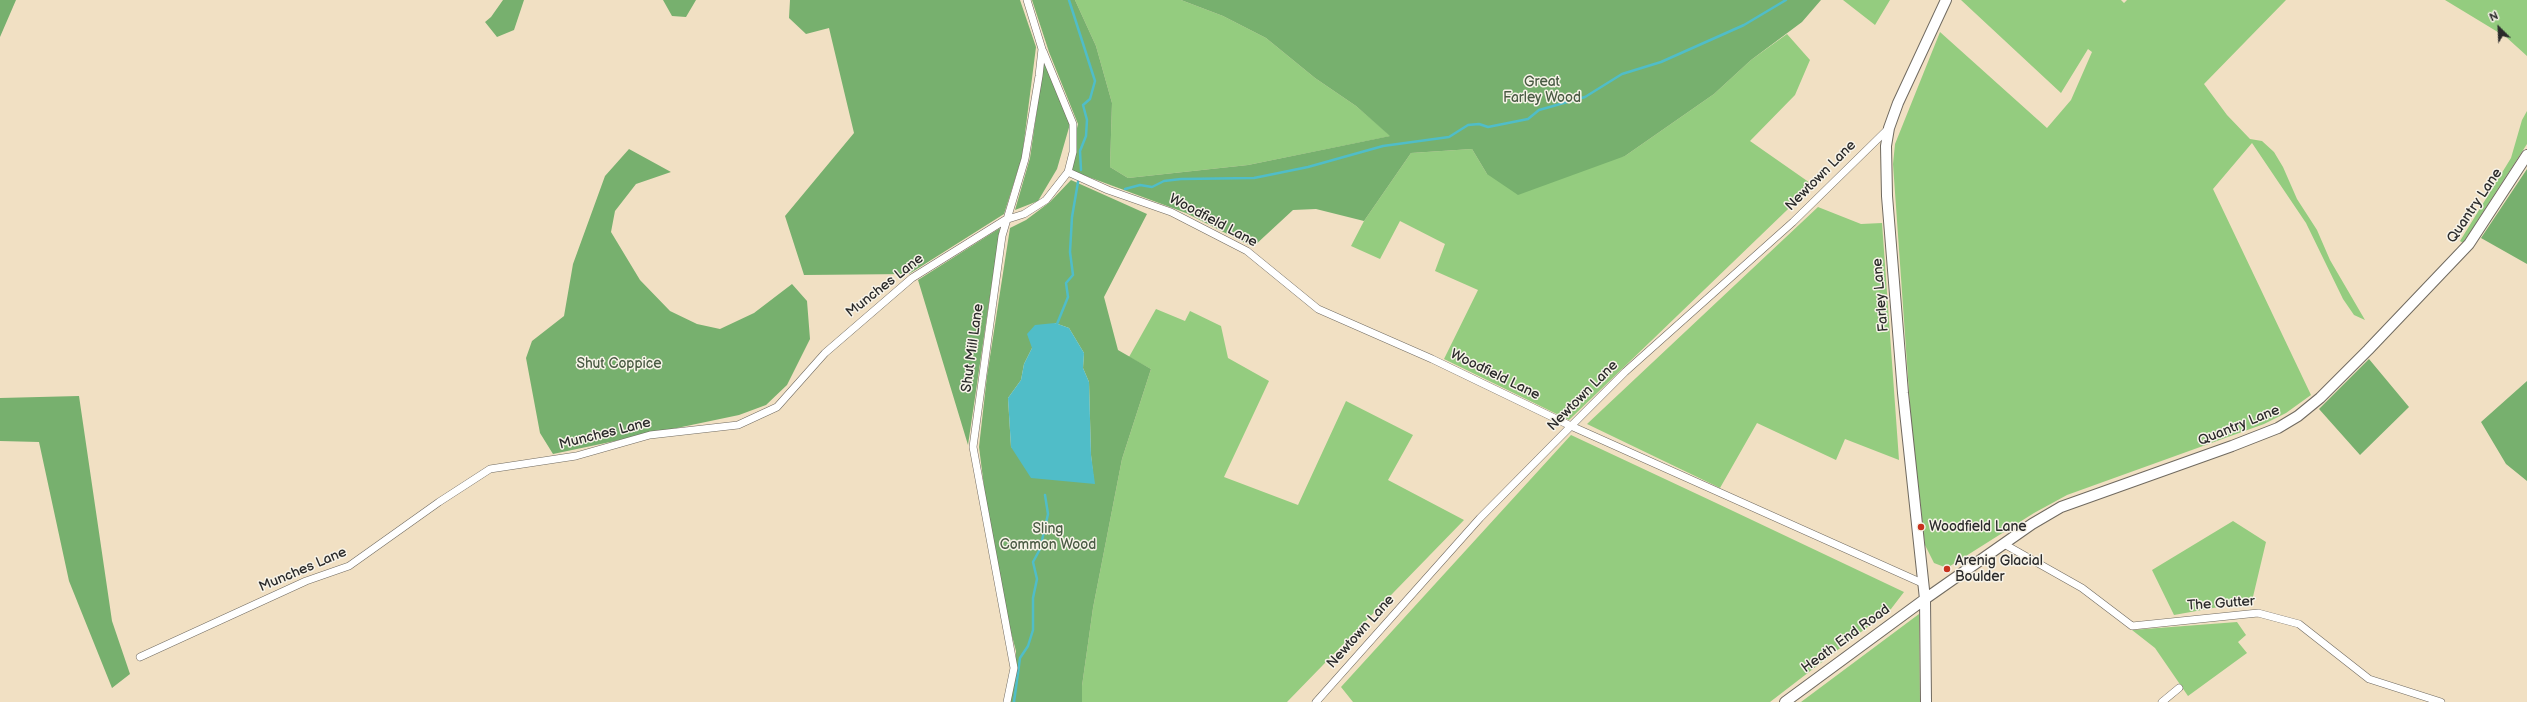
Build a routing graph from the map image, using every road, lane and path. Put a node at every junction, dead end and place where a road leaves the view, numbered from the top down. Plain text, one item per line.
1 (1028, 0) edge
2 (1946, 0) edge
3 (1042, 49) junction
4 (1889, 128) junction
5 (2527, 155) edge
6 (1068, 172) junction
7 (1006, 220) junction
8 (1571, 426) junction
9 (2004, 544) junction
10 (1922, 583) junction
11 (1925, 599) junction
12 (140, 657) dead end
13 (2179, 688) dead end
14 (1007, 702) edge
15 (1316, 702) edge
16 (1785, 702) edge
17 (1926, 702) edge
18 (2162, 702) edge
19 (2441, 702) edge

1 - 3 street, Shut Mill Lane
2 - 4 street, Farley Lane
3 - 6 street
3 - 7 street, Shut Mill Lane
4 - 8 street, Newtown Lane
4 - 10 street, Farley Lane
5 - 9 street, Quantry Lane
6 - 7 street
6 - 8 street, Woodfield Lane
7 - 12 street, Munches Lane
7 - 14 street, Shut Mill Lane
8 - 10 street, Woodfield Lane
8 - 15 street, Newtown Lane
9 - 11 street, Quantry Lane
9 - 19 street, The Gutter
10 - 11 street, Farley Lane
11 - 16 street, Heath End Road
11 - 17 street, Farley Lane
13 - 18 street

